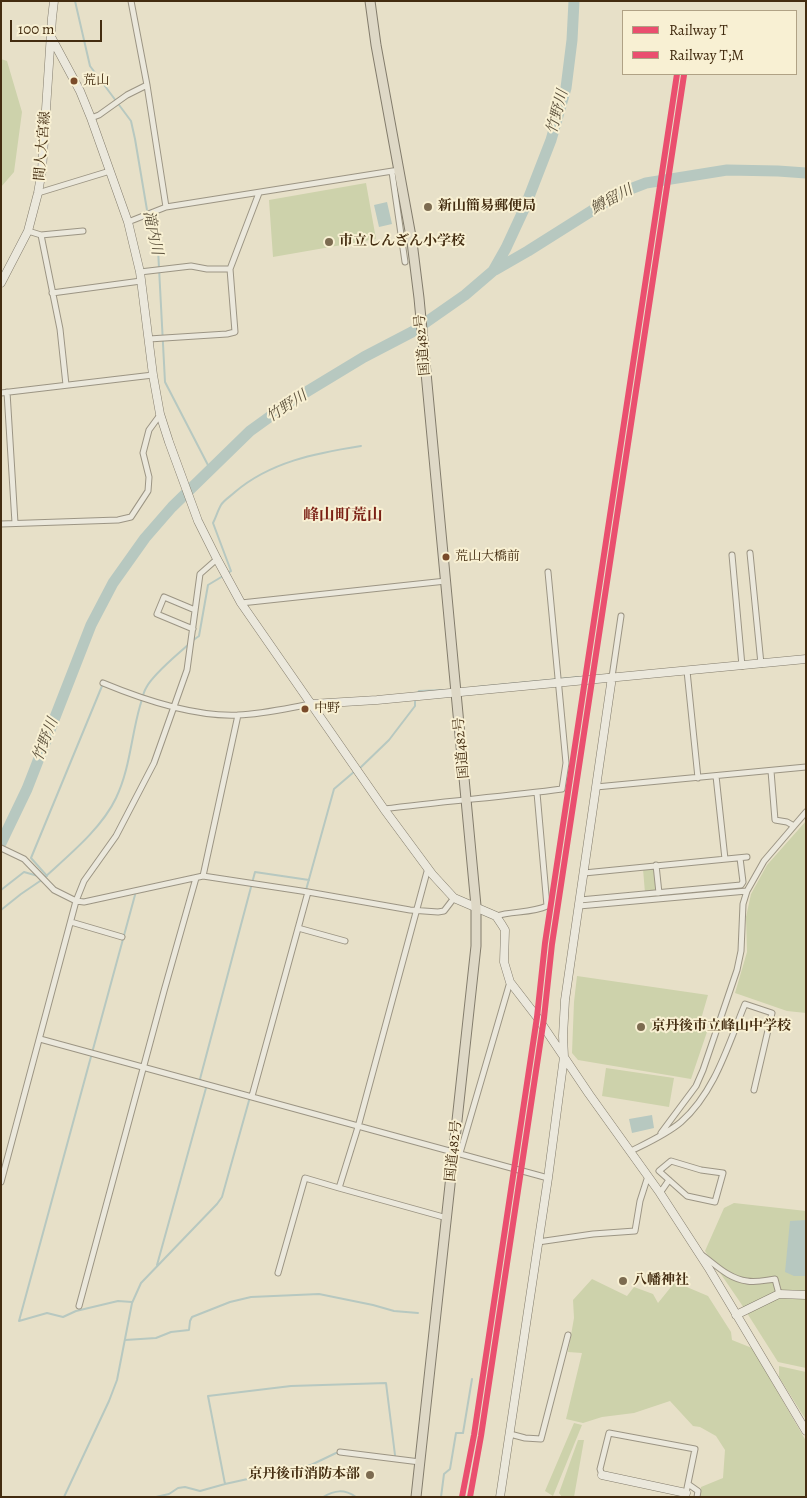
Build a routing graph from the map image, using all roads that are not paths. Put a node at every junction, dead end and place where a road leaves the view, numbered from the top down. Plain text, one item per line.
1 (54, 1) edge
2 (131, 1) edge
3 (370, 1) edge
4 (51, 37) junction
5 (147, 85) junction
6 (91, 118) junction
7 (110, 171) junction
8 (395, 171) junction
9 (38, 193) junction
10 (259, 193) junction
11 (166, 207) junction
12 (128, 222) junction
13 (28, 231) junction
14 (83, 231) dead end
15 (41, 235) junction
16 (405, 262) dead end
17 (230, 269) junction
18 (140, 272) junction
19 (141, 281) junction
20 (1, 283) edge
21 (52, 293) junction
22 (149, 338) junction
23 (153, 374) junction
24 (66, 385) junction
25 (4, 392) edge
26 (160, 414) junction
27 (15, 523) junction
28 (1, 524) edge
29 (750, 554) dead end
30 (732, 555) dead end
31 (217, 559) junction
32 (548, 572) dead end
33 (446, 581) junction
34 (241, 603) junction
35 (196, 610) junction
36 (621, 616) dead end
37 (193, 629) junction
38 (806, 659) edge
39 (761, 664) junction
40 (742, 666) junction
41 (687, 671) junction
42 (612, 677) junction
43 (559, 682) junction
44 (103, 683) dead end
45 (457, 692) junction
46 (311, 704) junction
47 (174, 707) junction
48 (238, 715) junction
49 (806, 767) edge
50 (770, 771) junction
51 (716, 776) junction
52 (698, 778) junction
53 (596, 787) junction
54 (537, 793) junction
55 (467, 800) junction
56 (384, 809) junction
57 (806, 812) edge
58 (794, 826) junction
59 (1, 848) edge
60 (747, 857) dead end
61 (740, 858) junction
62 (725, 859) junction
63 (656, 865) junction
64 (428, 868) junction
65 (584, 873) junction
66 (203, 876) junction
67 (196, 878) junction
68 (747, 891) junction
69 (308, 892) junction
70 (659, 893) junction
71 (454, 898) junction
72 (76, 901) junction
73 (580, 903) junction
74 (476, 906) junction
75 (416, 909) junction
76 (496, 916) junction
77 (71, 922) junction
78 (298, 928) junction
79 (122, 936) dead end
80 (345, 941) dead end
81 (510, 982) junction
82 (40, 1039) junction
83 (564, 1057) junction
84 (144, 1068) junction
85 (754, 1090) dead end
86 (252, 1096) junction
87 (358, 1127) junction
88 (658, 1137) junction
89 (631, 1151) junction
90 (457, 1152) junction
91 (648, 1175) junction
92 (548, 1178) junction
93 (670, 1180) junction
94 (1, 1182) edge
95 (339, 1188) junction
96 (660, 1193) junction
97 (447, 1218) junction
98 (538, 1242) junction
99 (697, 1251) junction
100 (278, 1273) dead end
101 (779, 1294) junction
102 (806, 1296) edge
103 (79, 1306) dead end
104 (736, 1315) junction
105 (568, 1336) dead end
106 (806, 1431) edge
107 (510, 1434) junction
108 (340, 1452) dead end
109 (420, 1462) junction
110 (602, 1474) joint
111 (686, 1491) edge
112 (416, 1497) edge
113 (500, 1497) edge
114 (697, 1497) edge

1 - 4 street, 間人大宮線
2 - 5 street
3 - 8 highway, 国道482号
4 - 6 street
4 - 9 street, 間人大宮線
5 - 6 street
5 - 11 street
6 - 7 street
7 - 9 street
7 - 12 street
8 - 10 street
8 - 16 street
8 - 33 highway, 国道482号
9 - 13 street, 間人大宮線
10 - 11 street
10 - 17 street
11 - 12 street
12 - 18 street
13 - 15 street
13 - 20 street, 間人大宮線
14 - 15 street
15 - 21 street
17 - 18 street
17 - 22 street
18 - 19 street
19 - 21 street
19 - 22 street
21 - 24 street
22 - 23 street
23 - 24 street
23 - 26 street
24 - 25 street
25 - 27 street
26 - 27 street
26 - 31 street
27 - 28 street
29 - 39 street
30 - 40 street
31 - 34 street
31 - 35 street
32 - 43 street
33 - 34 street
33 - 45 highway, 国道482号
34 - 46 street
35 - 37 street
35 - 37 street
36 - 42 street
37 - 47 street
38 - 39 street
39 - 40 street
40 - 41 street
41 - 42 street
41 - 52 street
42 - 43 street
42 - 53 street
43 - 45 street
43 - 54 street
44 - 47 street
45 - 46 street
45 - 55 highway, 国道482号
46 - 48 street
46 - 56 street
47 - 48 street
47 - 72 street
48 - 66 street
49 - 50 street
50 - 51 street
50 - 58 street
51 - 52 street
51 - 62 street
52 - 53 street
53 - 65 street
54 - 55 street
54 - 76 street
55 - 56 street
55 - 74 highway, 国道482号
56 - 64 street
57 - 58 street
58 - 68 street
59 - 72 street
60 - 61 street
61 - 62 street
61 - 70 street
62 - 63 street
63 - 65 street
63 - 70 street
64 - 71 street
64 - 75 street
65 - 73 street
66 - 67 street
66 - 69 street
67 - 72 street
67 - 84 street
68 - 73 street
68 - 88 street
69 - 75 street
69 - 78 street
70 - 73 street
71 - 74 street
71 - 75 street
72 - 77 street
73 - 83 street
74 - 76 street
74 - 90 highway, 国道482号
75 - 87 street
76 - 81 street
77 - 79 street
77 - 82 street
78 - 80 street
78 - 86 street
81 - 83 street
81 - 90 street
82 - 84 street
82 - 94 street
83 - 89 street
83 - 92 street
84 - 86 street
84 - 103 street
85 - 88 street
86 - 87 street
87 - 90 street
87 - 95 street
88 - 89 street
89 - 91 street
90 - 92 street
90 - 97 highway, 国道482号
91 - 96 street
91 - 98 street
92 - 98 street
93 - 93 street
93 - 96 street
95 - 97 street
95 - 100 street
96 - 99 street
97 - 109 highway, 国道482号
98 - 107 street
99 - 101 street
99 - 104 street
101 - 102 street
101 - 104 street
104 - 106 street
105 - 107 street
107 - 113 street
108 - 109 street
109 - 112 highway, 国道482号
110 - 111 street
110 - 111 street
111 - 114 street

